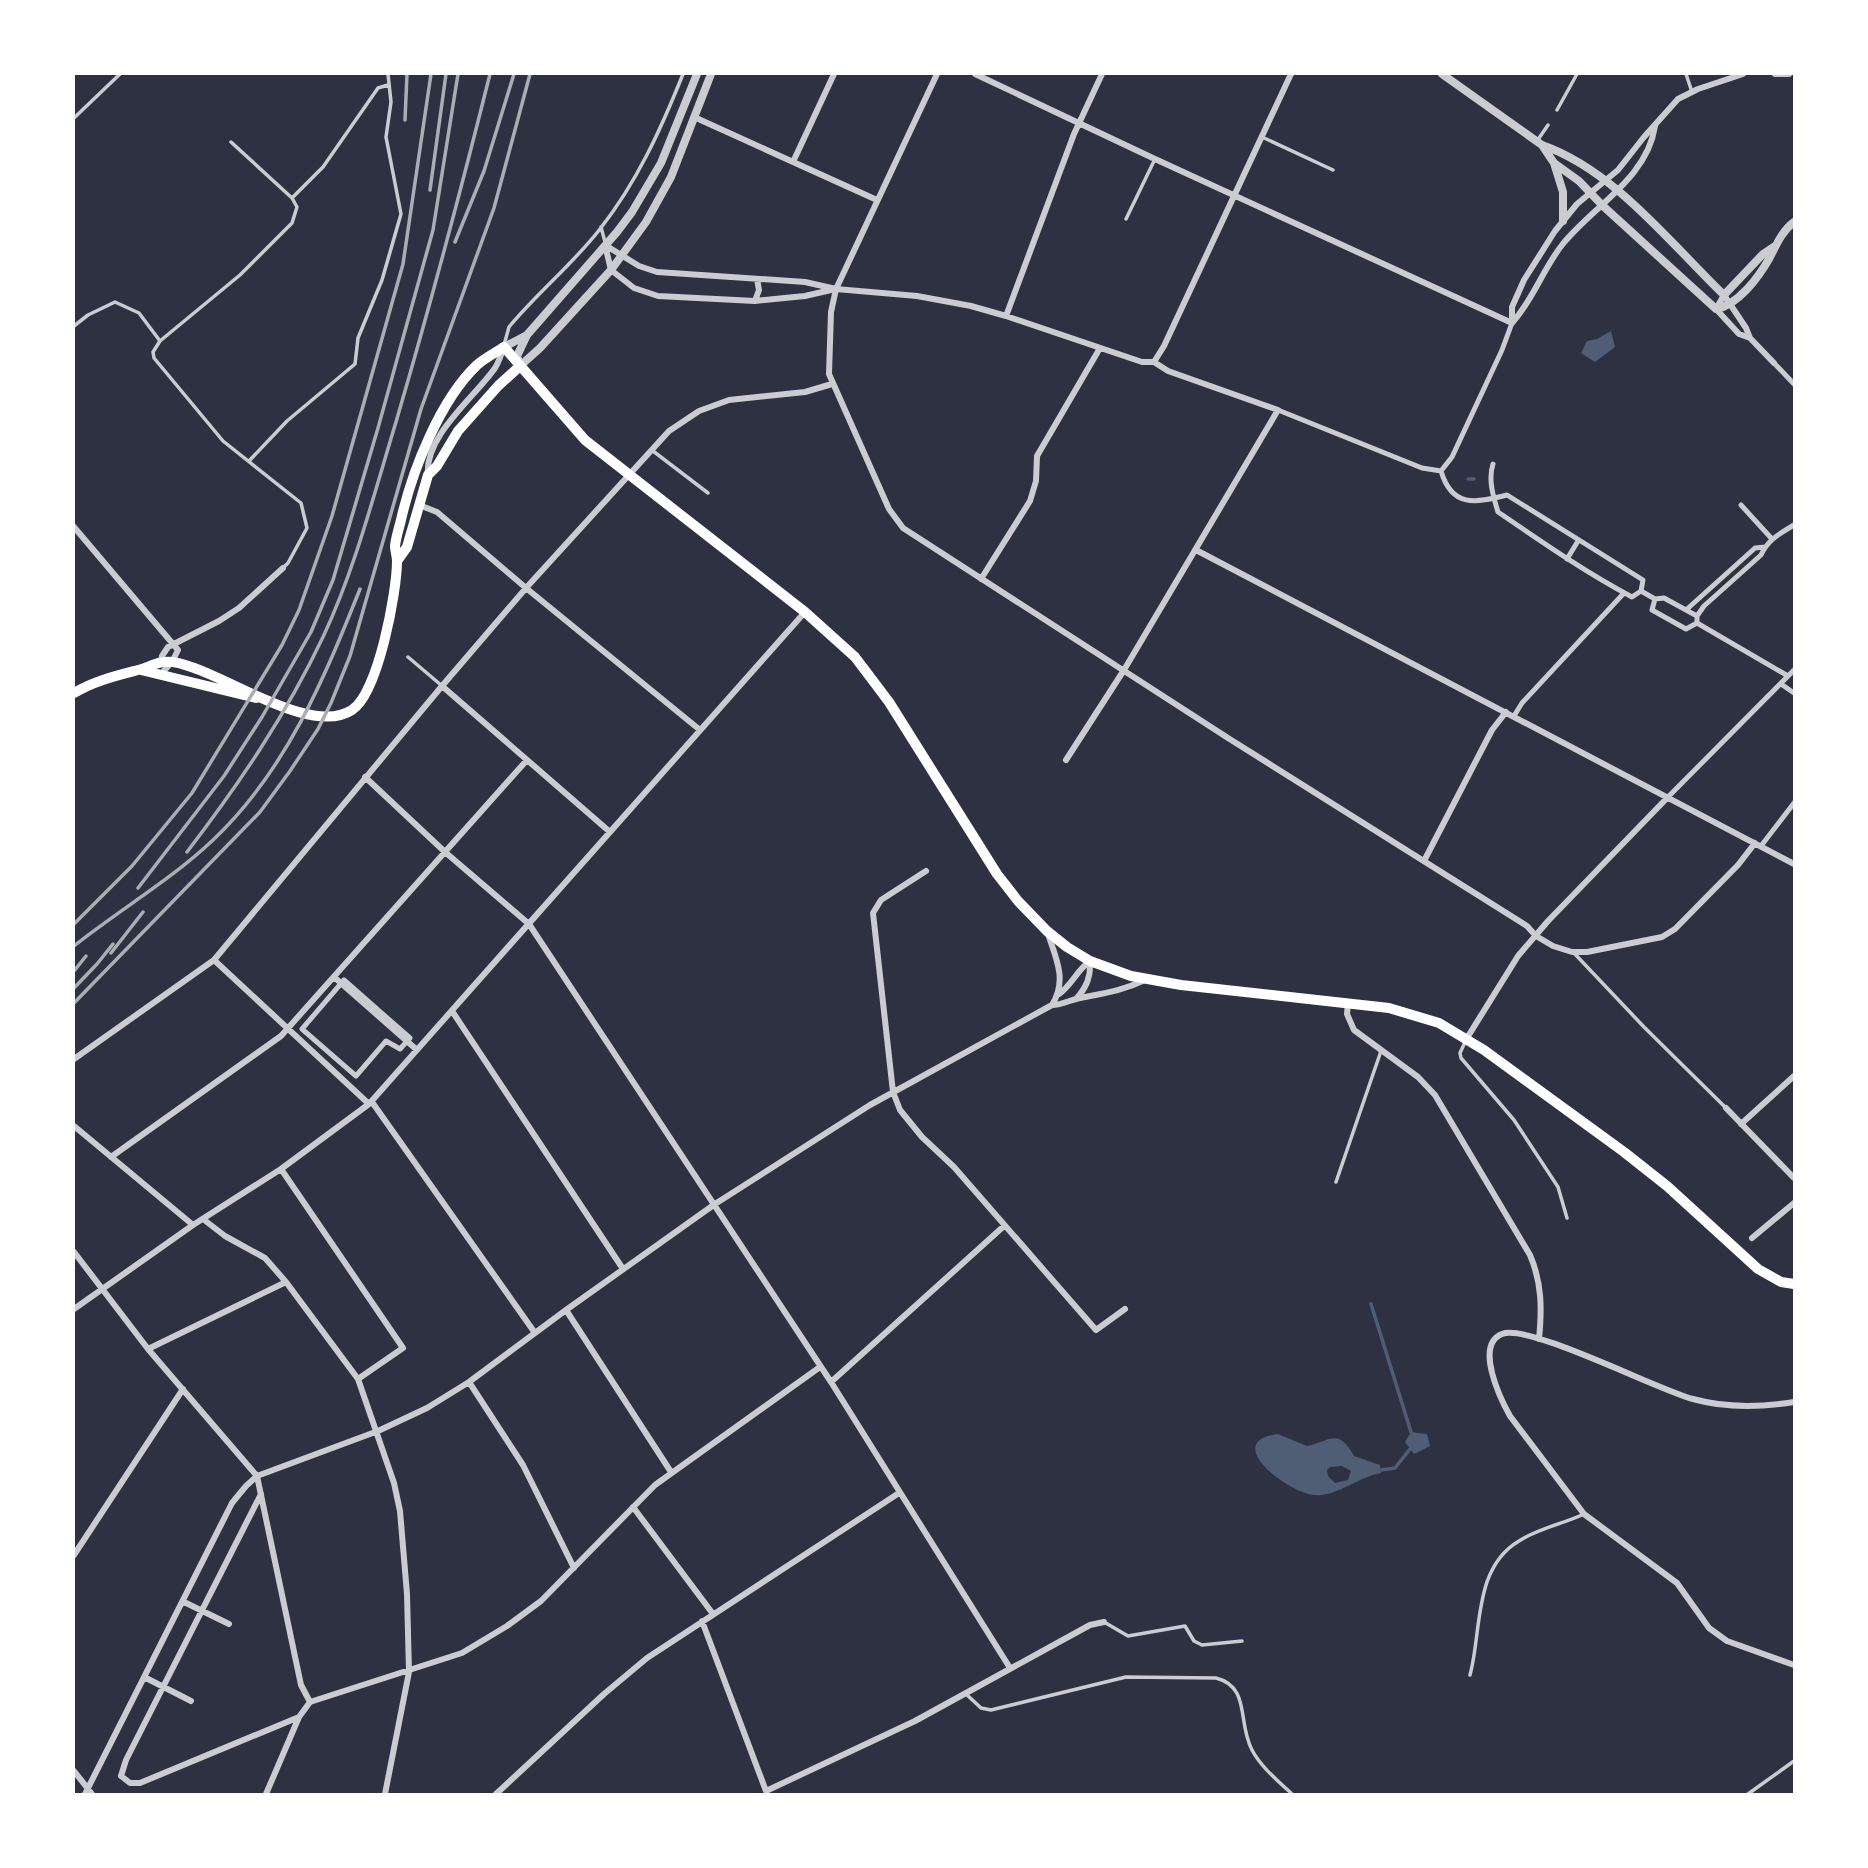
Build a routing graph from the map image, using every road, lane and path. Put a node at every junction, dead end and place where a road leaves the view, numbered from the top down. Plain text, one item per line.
1 (120, 74) edge
2 (388, 74) edge
3 (683, 74) edge
4 (697, 74) edge
5 (711, 74) edge
6 (834, 74) edge
7 (937, 74) edge
8 (975, 74) edge
9 (1102, 74) edge
10 (1291, 74) edge
11 (1442, 74) edge
12 (1577, 74) edge
13 (1686, 74) edge
14 (1744, 74) edge
15 (1774, 74) edge
16 (1790, 74) edge
17 (389, 85) junction
18 (1692, 92) junction
19 (1557, 110) dead end
20 (694, 117) junction
21 (74, 118) edge
22 (1079, 123) junction
23 (1548, 125) dead end
24 (1655, 125) junction
25 (1262, 137) junction
26 (231, 142) dead end
27 (1540, 143) junction
28 (1156, 159) junction
29 (793, 162) junction
30 (1554, 163) junction
31 (1333, 170) dead end
32 (1606, 182) junction
33 (1617, 192) junction
34 (1591, 194) junction
35 (1235, 195) junction
36 (292, 198) junction
37 (877, 200) junction
38 (1603, 206) junction
39 (1126, 219) dead end
40 (1563, 221) junction
41 (1794, 222) edge
42 (601, 227) junction
43 (605, 245) junction
44 (1775, 246) junction
45 (623, 254) junction
46 (611, 270) junction
47 (757, 279) junction
48 (836, 289) junction
49 (1724, 295) junction
50 (755, 301) junction
51 (1731, 305) junction
52 (1716, 309) junction
53 (1006, 317) junction
54 (1512, 323) junction
55 (74, 326) edge
56 (527, 335) junction
57 (1749, 338) junction
58 (160, 341) junction
59 (504, 347) junction
60 (1100, 348) junction
61 (1154, 362) junction
62 (1774, 363) joint
63 (520, 366) junction
64 (832, 384) junction
65 (1794, 384) edge
66 (1278, 410) junction
67 (652, 449) junction
68 (249, 461) junction
69 (1493, 464) dead end
70 (1441, 471) junction
71 (628, 474) junction
72 (428, 475) junction
73 (708, 493) dead end
74 (1494, 498) junction
75 (419, 505) junction
76 (1741, 505) dead end
77 (1794, 525) edge
78 (74, 527) edge
79 (1772, 540) junction
80 (1578, 541) junction
81 (1765, 547) junction
82 (1196, 550) junction
83 (1567, 559) junction
84 (397, 561) junction
85 (283, 568) joint
86 (981, 579) junction
87 (526, 588) junction
88 (1641, 591) junction
89 (1624, 593) junction
90 (1655, 599) junction
91 (1686, 610) junction
92 (805, 612) junction
93 (1697, 616) junction
94 (1697, 623) junction
95 (174, 643) junction
96 (408, 657) dead end
97 (161, 662) junction
98 (172, 662) junction
99 (141, 670) junction
100 (1124, 670) junction
101 (1794, 670) edge
102 (160, 675) junction
103 (1788, 676) junction
104 (1781, 684) junction
105 (442, 685) junction
106 (74, 693) edge
107 (1794, 693) edge
108 (260, 699) junction
109 (1506, 712) junction
110 (1514, 716) junction
111 (700, 730) junction
112 (527, 760) junction
113 (1066, 760) dead end
114 (365, 777) junction
115 (1668, 797) junction
116 (1794, 803) edge
117 (610, 832) junction
118 (1758, 845) junction
119 (445, 852) junction
120 (1424, 861) junction
121 (1794, 864) edge
122 (926, 871) dead end
123 (529, 924) junction
124 (1047, 930) junction
125 (1536, 936) junction
126 (1573, 952) junction
127 (214, 960) junction
128 (1090, 961) junction
129 (334, 977) junction
130 (1147, 979) junction
131 (342, 984) junction
132 (1059, 994) junction
133 (1076, 999) junction
134 (1348, 1002) junction
135 (1052, 1005) junction
136 (452, 1011) junction
137 (287, 1029) junction
138 (1467, 1038) junction
139 (407, 1041) junction
140 (417, 1050) junction
141 (1381, 1051) junction
142 (74, 1059) edge
143 (1794, 1076) edge
144 (893, 1092) junction
145 (370, 1103) junction
146 (1726, 1108) joint
147 (1741, 1124) junction
148 (74, 1126) edge
149 (111, 1157) junction
150 (281, 1169) junction
151 (1794, 1178) edge
152 (1336, 1182) dead end
153 (1794, 1203) edge
154 (715, 1204) junction
155 (1567, 1218) dead end
156 (203, 1219) junction
157 (193, 1225) junction
158 (1004, 1226) junction
159 (1752, 1238) dead end
160 (74, 1252) edge
161 (623, 1269) junction
162 (286, 1282) junction
163 (1794, 1284) edge
164 (102, 1287) junction
165 (74, 1309) edge
166 (1125, 1309) dead end
167 (566, 1310) junction
168 (534, 1333) junction
169 (1539, 1339) junction
170 (148, 1349) junction
171 (820, 1367) junction
172 (358, 1379) junction
173 (469, 1382) junction
174 (831, 1382) junction
175 (183, 1389) junction
176 (1794, 1402) edge
177 (378, 1431) junction
178 (671, 1472) junction
179 (257, 1476) junction
180 (899, 1493) junction
181 (261, 1494) junction
182 (633, 1507) junction
183 (1584, 1514) junction
184 (74, 1555) edge
185 (574, 1568) junction
186 (184, 1601) junction
187 (202, 1610) junction
188 (713, 1614) junction
189 (702, 1621) junction
190 (1104, 1622) joint
191 (229, 1624) dead end
192 (1242, 1641) dead end
193 (1794, 1665) edge
194 (1010, 1668) junction
195 (409, 1672) junction
196 (1471, 1675) dead end
197 (146, 1678) junction
198 (163, 1687) junction
199 (965, 1693) junction
200 (191, 1701) dead end
201 (310, 1702) junction
202 (299, 1717) junction
203 (1794, 1761) edge
204 (74, 1771) edge
205 (88, 1793) edge
206 (266, 1794) edge
207 (385, 1794) edge
208 (496, 1794) edge
209 (1292, 1794) edge
210 (1748, 1794) edge

1 - 21 lane
2 - 17 lane
3 - 42 lane
4 - 43 street
5 - 20 street
6 - 29 street
7 - 37 street
8 - 22 street
9 - 22 street
10 - 25 street
11 - 27 street
12 - 19 lane
13 - 18 lane
14 - 18 street
15 - 16 street
17 - 36 lane
17 - 68 lane
18 - 24 street
20 - 29 street
20 - 45 street
22 - 28 street
22 - 53 street
23 - 27 lane
24 - 32 street
24 - 33 street
25 - 31 lane
25 - 35 street
26 - 36 lane
27 - 30 street
27 - 32 street
28 - 35 street
28 - 39 lane
29 - 37 street
30 - 34 street
30 - 40 street
32 - 33 street
32 - 34 street
33 - 38 street
33 - 49 street
34 - 38 street
34 - 40 street
35 - 54 street
35 - 61 street
36 - 58 lane
37 - 48 street
38 - 52 street
38 - 54 street
40 - 54 street
41 - 44 street
42 - 43 lane
42 - 59 lane
43 - 45 street
43 - 46 street
43 - 56 street
44 - 49 street
44 - 51 street
45 - 46 street
45 - 47 street
46 - 50 street
46 - 63 street
47 - 48 street
47 - 50 street
48 - 50 street
48 - 53 street
48 - 64 street
49 - 51 street
49 - 52 street
51 - 52 street
51 - 57 street
52 - 57 street
53 - 60 street
54 - 70 street
55 - 58 lane
56 - 59 street
56 - 63 street
57 - 62 street
58 - 68 lane
59 - 63 main road
59 - 72 street
59 - 84 main road
60 - 61 street
60 - 86 street
61 - 66 street
62 - 65 street
63 - 71 main road
63 - 72 main road
64 - 67 street
64 - 86 street
66 - 70 street
66 - 82 street
67 - 71 street
67 - 73 lane
68 - 85 lane
69 - 74 street
70 - 74 street
71 - 87 street
71 - 92 main road
72 - 75 main road
74 - 80 street
74 - 83 street
75 - 84 main road
75 - 87 street
76 - 79 street
77 - 79 street
78 - 95 street
79 - 81 street
80 - 83 street
80 - 88 street
81 - 91 street
81 - 93 street
82 - 100 street
82 - 109 street
83 - 89 street
84 - 108 main road
85 - 95 street
86 - 100 street
87 - 105 street
87 - 111 street
88 - 89 street
88 - 90 street
89 - 110 street
90 - 91 street
90 - 94 street
91 - 93 street
92 - 111 street
92 - 124 main road
93 - 94 street
94 - 103 street
95 - 97 street
95 - 98 street
96 - 105 lane
97 - 98 main road
97 - 99 main road
97 - 102 street
98 - 102 street
98 - 108 main road
99 - 102 main road
99 - 106 main road
100 - 113 street
100 - 120 street
101 - 103 street
102 - 108 main road
103 - 104 street
104 - 107 street
104 - 115 street
105 - 112 street
105 - 114 street
109 - 110 street
109 - 120 street
110 - 115 street
111 - 117 street
112 - 117 street
112 - 119 street
114 - 119 street
114 - 127 street
115 - 118 street
115 - 125 street
116 - 118 street
117 - 123 street
118 - 121 street
118 - 126 street
119 - 123 street
119 - 129 street
120 - 125 street
122 - 144 street
123 - 136 street
123 - 154 street
124 - 128 main road
124 - 132 street
125 - 126 street
125 - 138 street
126 - 146 lane
127 - 137 street
127 - 142 street
128 - 130 main road
128 - 132 street
128 - 133 street
129 - 131 street
129 - 137 street
130 - 133 street
130 - 134 main road
131 - 139 street
131 - 139 street
132 - 135 street
133 - 135 street
134 - 138 main road
134 - 141 street
135 - 144 street
136 - 140 street
136 - 161 street
137 - 145 street
137 - 149 street
138 - 155 lane
138 - 163 main road
139 - 140 street
140 - 145 street
141 - 152 lane
141 - 169 street
143 - 147 street
144 - 154 street
144 - 158 street
145 - 150 street
145 - 168 street
146 - 147 street
147 - 151 street
148 - 149 street
149 - 157 street
150 - 156 street
150 - 172 street
153 - 159 street
154 - 161 street
154 - 171 street
156 - 157 street
156 - 162 street
157 - 164 street
158 - 166 street
158 - 174 street
160 - 164 street
161 - 167 street
162 - 170 street
162 - 172 street
164 - 165 street
164 - 170 street
167 - 168 street
167 - 178 street
168 - 173 street
169 - 176 street
169 - 183 street
170 - 175 street
171 - 174 street
171 - 178 street
172 - 177 street
173 - 177 street
173 - 185 street
174 - 180 street
175 - 179 street
175 - 184 street
177 - 179 street
177 - 195 street
178 - 182 street
179 - 181 street
179 - 186 street
180 - 188 street
180 - 194 street
181 - 187 street
181 - 201 street
182 - 185 street
182 - 188 street
183 - 193 street
183 - 196 lane
185 - 195 street
186 - 187 street
186 - 197 street
187 - 191 street
187 - 198 street
188 - 189 street
189 - 199 street
189 - 208 street
190 - 192 lane
190 - 194 street
194 - 199 street
195 - 201 street
195 - 207 street
197 - 198 street
197 - 205 street
198 - 200 street
198 - 202 street
199 - 209 lane
201 - 202 street
202 - 206 street
203 - 210 lane
204 - 205 street

